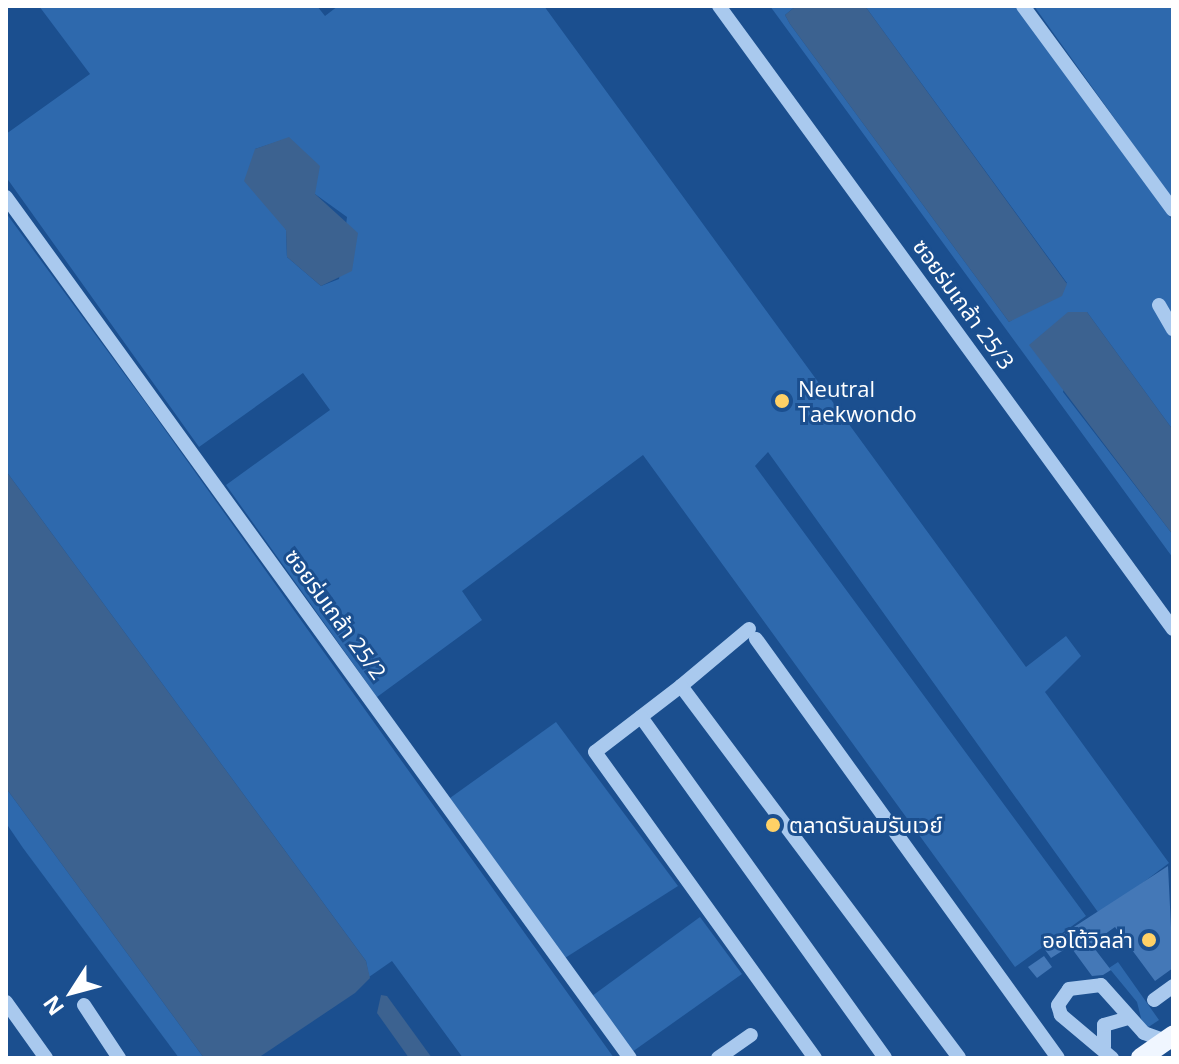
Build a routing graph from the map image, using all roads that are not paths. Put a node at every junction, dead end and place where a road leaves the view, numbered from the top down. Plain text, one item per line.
1 (719, 6) edge
2 (1023, 6) edge
3 (6, 197) edge
4 (1173, 210) edge
5 (1159, 305) dead end
6 (1173, 329) edge
7 (1173, 629) edge
8 (681, 686) junction
9 (641, 717) junction
10 (1173, 986) edge
11 (1154, 1000) dead end
12 (6, 1002) edge
13 (84, 1005) dead end
14 (1128, 1018) junction
15 (751, 1035) dead end
16 (1169, 1038) edge
17 (1108, 1052) edge
18 (46, 1058) edge
19 (119, 1058) edge
20 (630, 1058) edge
21 (718, 1058) edge
22 (815, 1058) edge
23 (885, 1058) edge
24 (959, 1058) edge
25 (1058, 1058) edge
26 (1141, 1058) edge

1 - 7 street, ซอยร่มเกล้า 25/3
2 - 4 street
3 - 20 street, ซอยร่มเกล้า 25/2
5 - 6 street
8 - 9 street
8 - 24 street
8 - 25 street
9 - 22 street
9 - 23 street
10 - 11 street
12 - 18 street
13 - 19 street
14 - 16 street
14 - 17 street
14 - 17 street
15 - 21 street
16 - 26 main road

